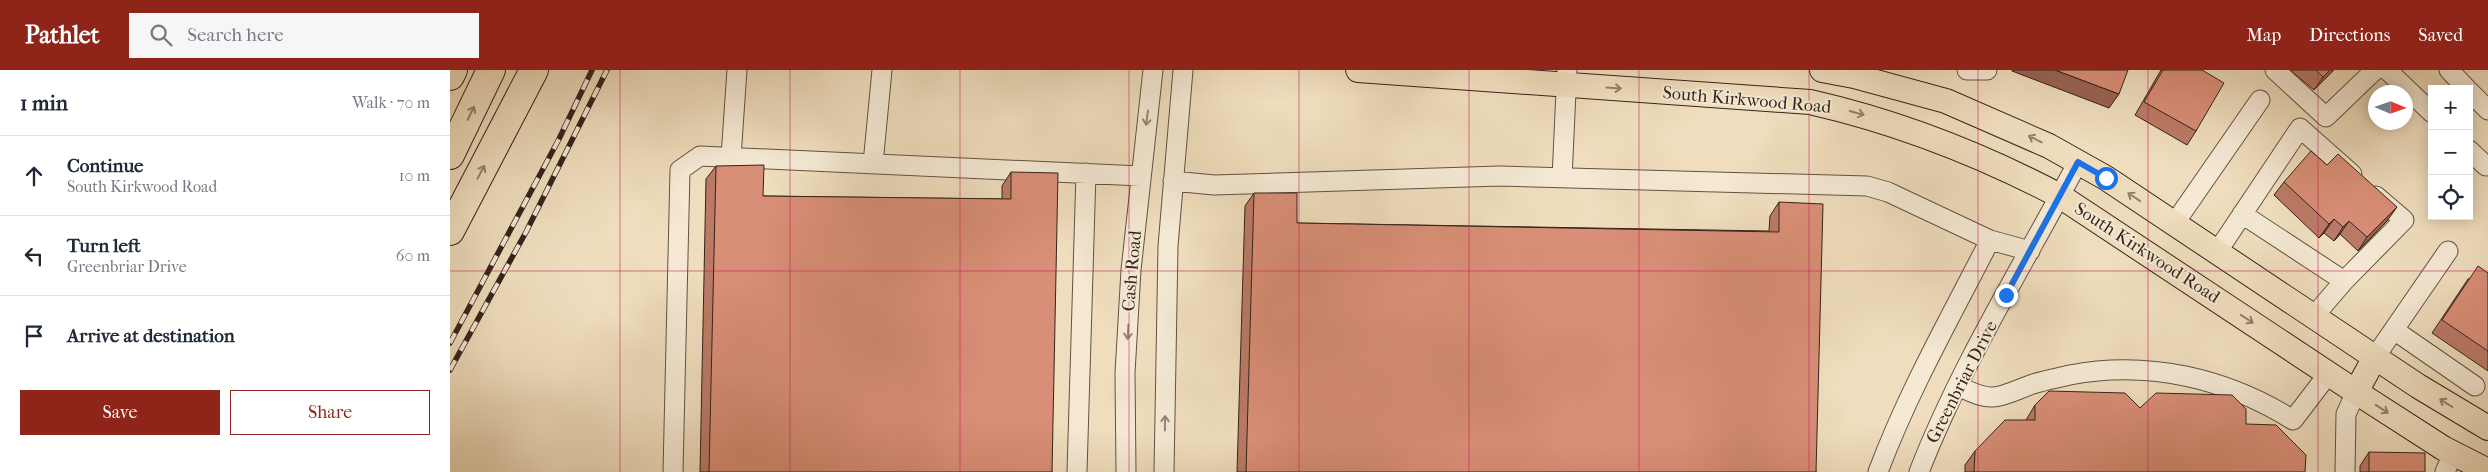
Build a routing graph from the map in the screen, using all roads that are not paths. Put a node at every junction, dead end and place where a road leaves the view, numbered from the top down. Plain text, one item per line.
1 (453, 70) edge
2 (491, 70) edge
3 (737, 70) edge
4 (882, 70) edge
5 (1153, 70) edge
6 (1183, 70) edge
7 (1358, 70) edge
8 (1816, 70) edge
9 (1822, 70) edge
10 (1967, 70) edge
11 (1987, 70) edge
12 (2275, 70) edge
13 (2375, 70) edge
14 (2387, 70) edge
15 (2449, 70) edge
16 (529, 74) edge
17 (450, 76) edge
18 (1566, 77) edge
19 (2463, 85) edge
20 (2473, 95) edge
21 (2260, 100) dead end
22 (1810, 102) junction
23 (2428, 109) edge
24 (2488, 110) edge
25 (2473, 154) edge
26 (450, 155) edge
27 (731, 157) junction
28 (2078, 162) junction
29 (873, 164) junction
30 (2486, 166) dead end
31 (1086, 173) junction
32 (1141, 176) junction
33 (1562, 178) junction
34 (1173, 182) junction
35 (2060, 196) junction
36 (2242, 214) junction
37 (2174, 224) junction
38 (450, 230) edge
39 (1990, 240) junction
40 (2030, 251) junction
41 (2448, 251) dead end
42 (2217, 252) junction
43 (2344, 281) junction
44 (2314, 316) junction
45 (2394, 330) junction
46 (2375, 358) junction
47 (2329, 373) junction
48 (1957, 386) junction
49 (2475, 386) dead end
50 (2356, 392) junction
51 (2488, 428) edge
52 (2449, 462) edge
53 (2488, 471) edge
54 (673, 472) edge
55 (1077, 472) edge
56 (1126, 472) edge
57 (1164, 472) edge
58 (1878, 472) edge
59 (1919, 472) edge
60 (2345, 472) edge

1 - 17 highway
26 -> 2 highway
3 - 27 street
4 - 29 street
5 -> 32 street, Cash Road
6 - 34 street, Cash Road
7 - 18 main road, South Kirkwood Road
8 - 22 main road
28 -> 9 main road, South Kirkwood Road
10 - 11 street
12 - 13 street
14 - 23 street
15 - 19 street
38 -> 16 highway
18 -> 22 main road, South Kirkwood Road
18 - 33 street
20 - 24 street
21 - 37 street
22 -> 35 main road, South Kirkwood Road
25 - 30 street
27 - 29 street
27 - 54 street
28 - 35 street, Greenbriar Drive
37 -> 28 main road, South Kirkwood Road
29 - 31 street
31 - 32 street
31 - 55 street
32 -> 56 street, Cash Road
33 - 34 street
33 - 39 street
57 -> 34 street, Cash Road
35 - 40 street, Greenbriar Drive
35 -> 47 main road, South Kirkwood Road
36 - 42 street
36 - 43 street
36 - 43 street
37 - 42 main road, South Kirkwood Road
39 - 40 street
39 - 58 street
40 - 48 street, Greenbriar Drive
41 - 45 street
42 - 44 main road, South Kirkwood Road
43 - 44 street
44 - 46 main road, South Kirkwood Road
45 - 46 street
45 - 49 street
46 - 50 main road
51 -> 46 main road, South Kirkwood Road
47 - 48 street
47 - 50 main road, South Kirkwood Road
48 - 59 street, Greenbriar Drive
50 -> 52 main road, South Kirkwood Road
50 - 60 street
52 - 53 main road, South Kirkwood Road

